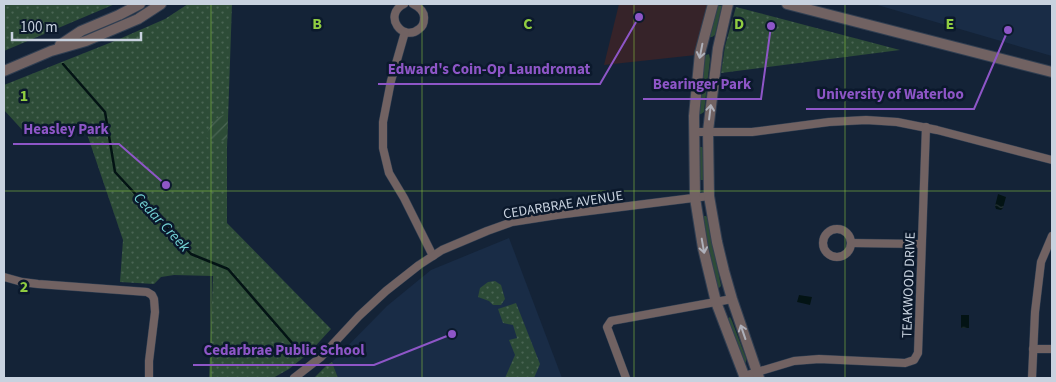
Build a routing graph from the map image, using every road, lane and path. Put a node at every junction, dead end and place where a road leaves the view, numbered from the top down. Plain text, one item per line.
1 (140, 4) edge
2 (161, 4) edge
3 (404, 4) edge
4 (413, 4) edge
5 (712, 4) edge
6 (728, 4) edge
7 (787, 4) edge
8 (405, 32) junction
9 (51, 51) junction
10 (4, 71) edge
11 (1052, 72) edge
12 (926, 127) junction
13 (708, 131) junction
14 (694, 132) junction
15 (1052, 160) edge
16 (709, 196) junction
17 (695, 198) junction
18 (1052, 236) edge
19 (851, 244) dead end
20 (921, 244) junction
21 (433, 256) junction
22 (4, 277) edge
23 (732, 299) junction
24 (716, 302) junction
25 (1033, 349) junction
26 (1052, 349) edge
27 (758, 376) edge
28 (744, 377) edge
29 (149, 378) edge
30 (294, 378) edge
31 (626, 378) edge
32 (1032, 378) edge

1 - 9 street
2 - 9 street
3 - 8 street
4 - 8 street
5 -> 14 street
13 -> 6 street
7 - 11 street
8 - 21 street
9 - 10 street
12 - 13 street
12 - 15 street
12 - 20 street, TEAKWOOD DRIVE
13 - 14 street
13 - 16 street
14 - 17 street
16 - 17 street, CEDARBRAE AVENUE
16 - 23 street
17 - 21 street, CEDARBRAE AVENUE
17 -> 24 street
18 - 25 street
19 - 20 street
20 - 27 street, TEAKWOOD DRIVE
21 - 30 street, CEDARBRAE AVENUE
22 - 29 street
23 - 24 street
27 -> 23 street
24 - 28 street
24 - 31 street
25 - 26 street
25 - 32 street
27 - 28 street, TEAKWOOD DRIVE

